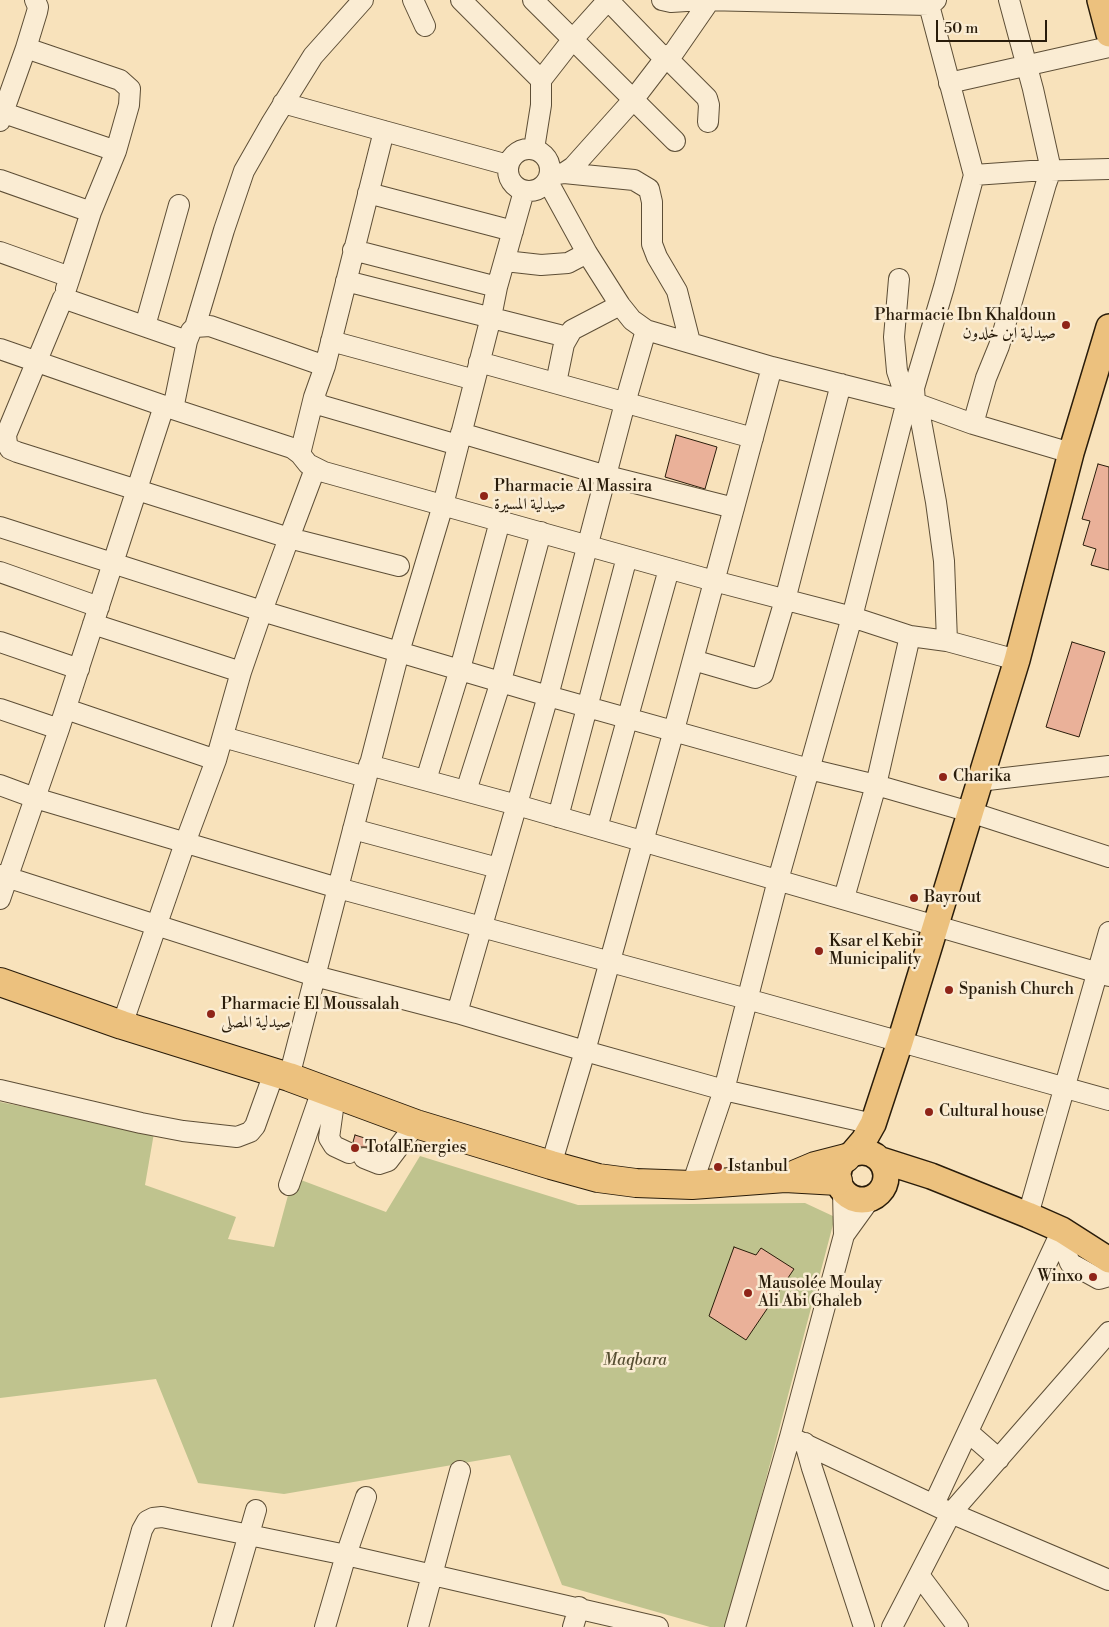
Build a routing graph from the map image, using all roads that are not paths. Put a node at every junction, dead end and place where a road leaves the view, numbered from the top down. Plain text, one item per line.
1 (35, 0) edge
2 (363, 0) edge
3 (413, 0) edge
4 (461, 0) edge
5 (534, 0) edge
6 (608, 0) edge
7 (662, 0) edge
8 (710, 0) edge
9 (1010, 0) edge
10 (1100, 0) edge
11 (841, 2) edge
12 (931, 2) edge
13 (425, 26) dead end
14 (1109, 34) edge
15 (573, 39) junction
16 (1109, 46) edge
17 (26, 48) junction
18 (666, 57) junction
19 (1027, 66) junction
20 (541, 80) junction
21 (950, 83) junction
22 (633, 100) junction
23 (283, 103) junction
24 (2, 117) edge
25 (708, 122) dead end
26 (384, 131) junction
27 (675, 141) dead end
28 (534, 150) junction
29 (116, 151) junction
30 (508, 165) junction
31 (1109, 169) edge
32 (1051, 170) junction
33 (974, 176) junction
34 (554, 177) junction
35 (0, 180) edge
36 (524, 191) junction
37 (368, 193) junction
38 (179, 205) dead end
39 (91, 212) junction
40 (513, 231) junction
41 (353, 250) junction
42 (0, 252) edge
43 (587, 253) junction
44 (505, 261) junction
45 (70, 277) junction
46 (899, 279) dead end
47 (346, 281) junction
48 (497, 287) junction
49 (63, 298) junction
50 (620, 306) junction
51 (491, 317) junction
52 (145, 326) junction
53 (1109, 327) edge
54 (646, 330) junction
55 (191, 334) junction
56 (567, 337) junction
57 (331, 341) junction
58 (690, 342) junction
59 (0, 349) edge
60 (36, 362) junction
61 (325, 366) junction
62 (772, 367) junction
63 (477, 371) junction
64 (556, 383) junction
65 (841, 384) junction
66 (314, 397) junction
67 (911, 402) junction
68 (625, 403) junction
69 (169, 407) junction
70 (973, 424) junction
71 (753, 438) junction
72 (460, 439) junction
73 (1071, 453) junction
74 (300, 454) junction
75 (315, 469) junction
76 (607, 476) junction
77 (137, 490) junction
78 (443, 504) junction
79 (734, 508) junction
80 (500, 521) junction
81 (0, 527) edge
82 (541, 532) junction
83 (289, 538) junction
84 (587, 546) junction
85 (627, 557) junction
86 (113, 563) junction
87 (399, 566) dead end
88 (669, 569) junction
89 (0, 572) edge
90 (714, 581) junction
91 (785, 600) junction
92 (262, 610) junction
93 (96, 615) junction
94 (852, 617) junction
95 (910, 636) junction
96 (0, 642) edge
97 (947, 642) junction
98 (398, 652) junction
99 (693, 660) junction
100 (1017, 660) junction
101 (460, 669) junction
102 (79, 670) junction
103 (242, 672) junction
104 (501, 681) junction
105 (548, 696) junction
106 (588, 707) junction
107 (0, 709) edge
108 (66, 709) junction
109 (628, 718) junction
110 (59, 729) junction
111 (674, 730) junction
112 (223, 737) junction
113 (216, 760) junction
114 (1109, 766) edge
115 (810, 769) junction
116 (368, 771) junction
117 (426, 780) junction
118 (979, 781) junction
119 (876, 785) junction
120 (0, 786) edge
121 (466, 791) junction
122 (36, 798) junction
123 (517, 805) junction
124 (970, 812) junction
125 (558, 817) junction
126 (597, 828) junction
127 (353, 829) junction
128 (642, 841) junction
129 (185, 843) junction
130 (1109, 857) edge
131 (498, 868) junction
132 (4, 876) edge
133 (778, 880) junction
134 (338, 888) junction
135 (844, 898) junction
136 (0, 899) edge
137 (158, 925) junction
138 (482, 926) junction
139 (935, 927) junction
140 (1109, 932) edge
141 (609, 962) junction
142 (1103, 974) edge
143 (315, 976) junction
144 (0, 982) edge
145 (747, 999) junction
146 (457, 1013) junction
147 (122, 1025) junction
148 (900, 1042) junction
149 (584, 1051) junction
150 (281, 1075) junction
151 (1065, 1088) junction
152 (0, 1090) edge
153 (724, 1090) junction
154 (328, 1092) junction
155 (1109, 1100) edge
156 (416, 1124) junction
157 (874, 1124) junction
158 (551, 1165) junction
159 (861, 1173) junction
160 (692, 1184) junction
161 (289, 1185) dead end
162 (1028, 1215) junction
163 (1066, 1233) junction
164 (1109, 1260) edge
165 (1109, 1276) edge
166 (1109, 1332) edge
167 (968, 1432) junction
168 (798, 1440) junction
169 (999, 1459) junction
170 (460, 1472) dead end
171 (366, 1496) dead end
172 (943, 1509) junction
173 (256, 1510) dead end
174 (248, 1535) junction
175 (346, 1555) junction
176 (432, 1575) junction
177 (919, 1575) junction
178 (1109, 1580) edge
179 (579, 1607) junction
180 (115, 1627) edge
181 (222, 1627) edge
182 (325, 1627) edge
183 (418, 1627) edge
184 (573, 1627) edge
185 (658, 1627) edge
186 (735, 1627) edge
187 (864, 1627) edge
188 (892, 1627) edge
189 (958, 1627) edge

1 - 17 street
2 - 23 street
3 - 13 street
4 - 20 street
5 - 15 street
6 - 15 street
6 - 18 street
7 - 8 street
8 - 11 street
8 - 18 street
9 - 19 street
10 - 14 main road
11 - 12 street
12 - 21 street
15 - 20 street
15 - 22 street
16 - 19 street
17 - 24 street
17 - 29 street
18 - 22 street
18 - 25 street
19 - 21 street
19 - 32 street
20 - 28 street
21 - 33 street
22 - 27 street
22 - 34 street
23 - 26 street
23 - 55 street
24 - 29 street
26 - 30 street
26 - 37 street
28 - 30 street
28 - 34 street
29 - 39 street
30 - 36 street
31 - 32 street
32 - 33 street
32 - 70 street
33 - 67 street
34 - 36 street
34 - 43 street
34 - 58 street
35 - 39 street
36 - 40 street
37 - 40 street
37 - 41 street
38 - 52 street
39 - 45 street
40 - 44 street
41 - 47 street
41 - 48 street
42 - 45 street
43 - 44 street
43 - 50 street
44 - 48 street
45 - 49 street
46 - 67 street
47 - 51 street
47 - 57 street
48 - 51 street
49 - 52 street
49 - 60 street
50 - 54 street
50 - 56 street
51 - 56 street
51 - 63 street
52 - 55 street
53 - 73 main road
54 - 58 street
54 - 68 street
55 - 61 street
55 - 69 street
56 - 64 street
57 - 61 street
57 - 63 street
58 - 62 street
59 - 60 street
60 - 69 street
60 - 77 street
61 - 66 street
62 - 65 street
62 - 71 street
63 - 64 street
63 - 72 street
64 - 68 street
65 - 67 street
65 - 91 street
66 - 72 street
66 - 74 street
67 - 70 street
67 - 94 street
67 - 97 street
68 - 71 street
68 - 76 street
69 - 74 street
69 - 77 street
70 - 73 street
71 - 79 street
72 - 76 street
72 - 78 street
73 - 100 main road
74 - 75 street
75 - 78 street
75 - 83 street
76 - 79 street
76 - 84 street
77 - 83 street
77 - 86 street
78 - 80 street
78 - 98 street
79 - 90 street
80 - 82 street
80 - 101 street
81 - 86 street
82 - 84 street
82 - 104 street
83 - 87 street
83 - 92 street
84 - 85 street
84 - 105 street
85 - 88 street
85 - 106 street
86 - 92 street
86 - 93 street
88 - 90 street
88 - 109 street
89 - 93 street
90 - 91 street
90 - 99 street
91 - 94 street
91 - 99 street
92 - 98 street
92 - 103 street
93 - 102 street
93 - 103 street
94 - 95 street
94 - 115 street
95 - 97 street
95 - 119 street
96 - 102 street
97 - 100 street
98 - 101 street
98 - 116 street
99 - 111 street
100 - 118 main road
101 - 104 street
101 - 117 street
102 - 108 street
103 - 112 street
104 - 105 street
104 - 121 street
105 - 106 street
105 - 123 street
106 - 109 street
106 - 125 street
107 - 110 street
108 - 110 street
108 - 113 street
109 - 111 street
109 - 126 street
110 - 122 street
111 - 115 street
111 - 128 street
112 - 113 street
112 - 116 street
113 - 129 street
114 - 118 street
115 - 119 street
115 - 133 street
116 - 117 street
116 - 127 street
117 - 121 street
118 - 124 main road
119 - 124 street
119 - 135 street
120 - 122 street
121 - 123 street
122 - 129 street
122 - 132 street
123 - 125 street
123 - 131 street
124 - 130 street
124 - 139 main road
125 - 126 street
126 - 128 street
127 - 131 street
127 - 134 street
128 - 133 street
128 - 141 street
129 - 134 street
129 - 137 street
131 - 138 street
132 - 136 street
132 - 137 street
133 - 135 street
133 - 145 street
134 - 138 street
134 - 143 street
135 - 139 street
137 - 143 street
137 - 147 street
138 - 141 street
138 - 146 street
139 - 142 street
139 - 148 main road
140 - 142 street
141 - 145 street
141 - 149 street
142 - 151 street
143 - 146 street
143 - 150 street
144 - 147 highway
145 - 148 street
145 - 153 street
146 - 149 street
147 - 150 highway
148 - 151 street
148 - 157 main road
149 - 153 street
149 - 158 street
150 - 152 street
150 - 154 highway
151 - 155 street
151 - 162 street
153 - 157 street
153 - 160 street
154 - 156 highway
154 - 156 street
154 - 161 street
156 - 158 highway
157 - 159 main road
158 - 160 highway
159 - 160 highway
159 - 162 main road
159 - 168 street
162 - 163 main road
163 - 164 main road
163 - 165 street
163 - 167 street
166 - 169 street
167 - 169 street
167 - 172 street
168 - 172 street
168 - 186 street
168 - 187 street
169 - 172 street
170 - 176 street
171 - 175 street
172 - 177 street
172 - 178 street
173 - 174 street
174 - 175 street
174 - 180 street
174 - 181 street
175 - 176 street
175 - 182 street
176 - 179 street
176 - 183 street
177 - 188 street
177 - 189 street
179 - 184 street
179 - 185 street

